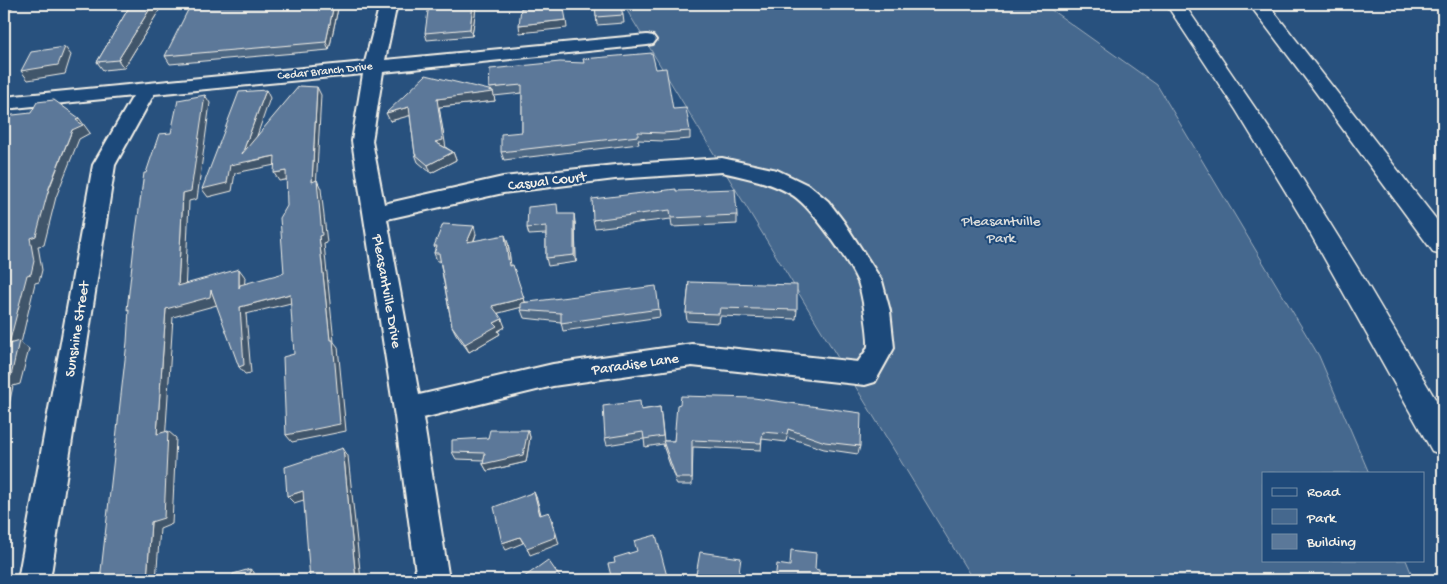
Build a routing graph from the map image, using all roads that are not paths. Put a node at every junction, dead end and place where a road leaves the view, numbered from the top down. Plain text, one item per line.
1 (388, 4) edge
2 (1175, 4) edge
3 (1258, 4) edge
4 (647, 40) dead end
5 (374, 65) junction
6 (147, 89) junction
7 (4, 103) edge
8 (375, 214) junction
9 (1443, 246) edge
10 (866, 374) joint
11 (408, 410) junction
12 (1443, 440) edge
13 (34, 580) edge
14 (433, 580) edge

1 - 5 street, Pleasantville Drive
2 - 12 highway
3 - 9 highway
4 - 5 street, Cedar Branch Drive
5 - 6 street, Cedar Branch Drive
5 - 8 street, Pleasantville Drive
6 - 7 street, Cedar Branch Drive
6 - 13 street, Sunshine Street
8 - 10 street, Casual Court
8 - 11 street, Pleasantville Drive
10 - 11 street, Paradise Lane
11 - 14 street, Pleasantville Drive

